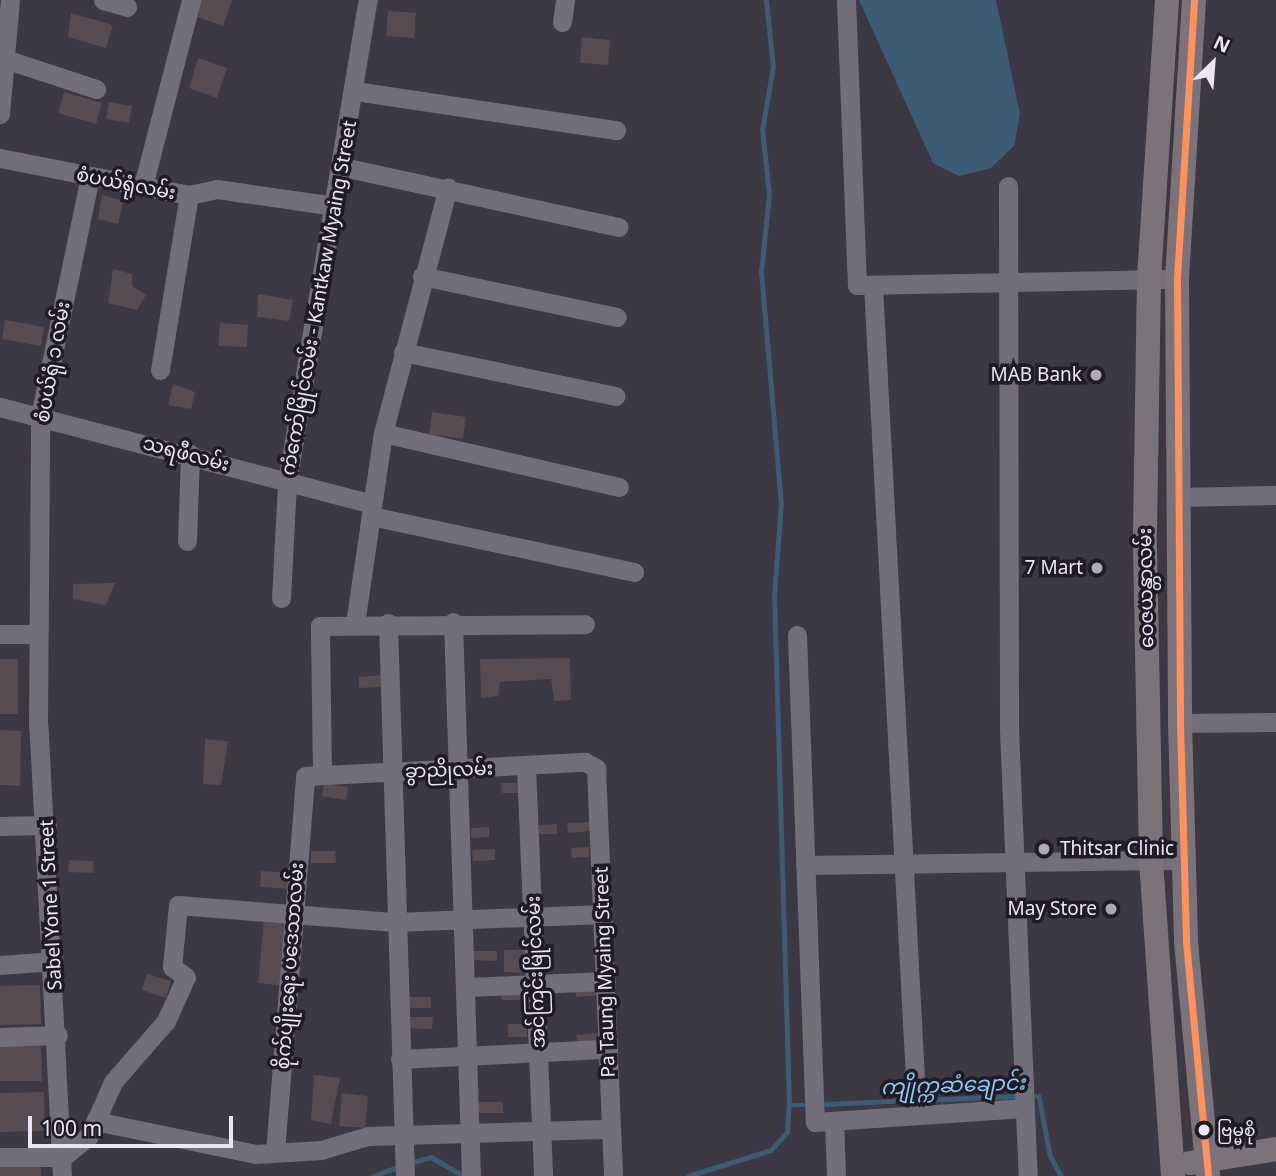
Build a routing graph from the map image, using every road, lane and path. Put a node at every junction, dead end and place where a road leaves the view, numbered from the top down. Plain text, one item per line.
1 (10, 0) edge
2 (103, 0) edge
3 (191, 0) edge
4 (368, 0) edge
5 (565, 0) edge
6 (846, 0) edge
7 (1167, 0) edge
8 (1194, 0) edge
9 (127, 8) dead end
10 (562, 22) dead end
11 (3, 68) edge
12 (96, 89) dead end
13 (355, 91) junction
14 (0, 114) edge
15 (616, 130) dead end
16 (0, 158) edge
17 (343, 167) junction
18 (90, 177) junction
19 (143, 186) junction
20 (1008, 186) dead end
21 (448, 187) junction
22 (189, 195) junction
23 (335, 206) junction
24 (619, 227) dead end
25 (422, 276) junction
26 (1149, 278) junction
27 (1177, 279) junction
28 (1004, 282) junction
29 (865, 285) junction
30 (617, 317) dead end
31 (403, 352) junction
32 (160, 370) dead end
33 (616, 396) dead end
34 (0, 407) edge
35 (40, 416) junction
36 (383, 433) junction
37 (190, 454) junction
38 (287, 482) junction
39 (619, 487) dead end
40 (1276, 495) edge
41 (1179, 497) junction
42 (372, 510) junction
43 (187, 541) dead end
44 (634, 572) dead end
45 (281, 598) dead end
46 (453, 622) junction
47 (388, 623) junction
48 (355, 624) junction
49 (585, 624) dead end
50 (0, 634) edge
51 (36, 634) junction
52 (797, 635) dead end
53 (1276, 722) edge
54 (1180, 723) junction
55 (526, 767) junction
56 (596, 768) joint
57 (456, 771) junction
58 (391, 772) junction
59 (313, 776) junction
60 (47, 825) junction
61 (0, 826) edge
62 (1184, 860) junction
63 (1151, 862) junction
64 (805, 865) junction
65 (903, 866) junction
66 (1014, 866) junction
67 (295, 912) junction
68 (603, 914) junction
69 (535, 917) junction
70 (463, 919) junction
71 (395, 922) junction
72 (54, 961) junction
73 (0, 965) edge
74 (536, 980) junction
75 (606, 981) junction
76 (465, 987) junction
77 (58, 1035) junction
78 (0, 1037) edge
79 (608, 1049) junction
80 (538, 1053) junction
81 (467, 1056) junction
82 (400, 1059) junction
83 (1025, 1108) junction
84 (917, 1115) junction
85 (95, 1121) junction
86 (834, 1121) junction
87 (611, 1129) junction
88 (541, 1130) junction
89 (469, 1133) junction
90 (401, 1135) junction
91 (1276, 1149) edge
92 (275, 1152) junction
93 (0, 1157) edge
94 (63, 1167) edge
95 (1207, 1168) edge
96 (1172, 1171) edge
97 (405, 1176) edge
98 (471, 1176) edge
99 (542, 1176) edge
100 (613, 1176) edge
101 (836, 1176) edge
102 (1028, 1176) edge

1 - 11 street
2 - 9 street
3 - 19 street
4 - 13 street, ကံကော်မြိုင်လမ်း - Kantkaw Myaing Street
5 - 10 street
6 - 29 street
7 - 26 main road, ဝေဇယန္တာလမ်း
8 - 27 main road, ဝေဇယန္တာလမ်း
11 - 12 street
11 - 14 street
13 - 15 street
13 - 17 street, ကံကော်မြိုင်လမ်း - Kantkaw Myaing Street
16 - 18 street, စံပယ်ရုံလမ်း
17 - 21 street
17 - 23 street, ကံကော်မြိုင်လမ်း - Kantkaw Myaing Street
18 - 19 street, စံပယ်ရုံလမ်း
18 - 35 street, စံပယ်ရုံ ၁ လမ်း
19 - 22 street, စံပယ်ရုံလမ်း
20 - 28 street
21 - 24 street
21 - 25 street
22 - 23 street, စံပယ်ရုံလမ်း
22 - 32 street
23 - 38 street, ကံကော်မြိုင်လမ်း - Kantkaw Myaing Street
25 - 30 street
25 - 31 street
26 - 27 street
26 - 28 street
26 - 63 main road, ဝေဇယန္တာလမ်း
27 - 41 main road, ဝေဇယန္တာလမ်း
28 - 29 street
28 - 66 street
29 - 65 street
31 - 33 street
31 - 36 street
34 - 35 street, သရဖီလမ်း
35 - 37 street, သရဖီလမ်း
35 - 51 street, စံပယ်ရုံ ၁ လမ်း
36 - 39 street
36 - 42 street
37 - 38 street, သရဖီလမ်း
37 - 43 street
38 - 42 street, သရဖီလမ်း
38 - 45 street, ကံကော်မြိုင်လမ်း - Kantkaw Myaing Street
40 - 41 street
41 - 54 main road, ဝေဇယန္တာလမ်း
42 - 44 street, သရဖီလမ်း
42 - 48 street
46 - 47 street
46 - 49 street
46 - 57 street
47 - 48 street
47 - 58 street
48 - 59 street, စိုက်ပျိုးရေး ပဒေသာလမ်း
50 - 51 street
51 - 60 street, Sabel Yone 1 Street
52 - 64 street
53 - 54 street
54 - 62 main road, ဝေဇယန္တာလမ်း
55 - 56 street, ခွာညိုလမ်း
55 - 57 street, ခွာညိုလမ်း
55 - 69 street, အင်ကြင်းမြိုင်လမ်း
56 - 68 street, Pa Taung Myaing Street
57 - 58 street, ခွာညိုလမ်း
57 - 70 street
58 - 59 street, ခွာညိုလမ်း
58 - 71 street
59 - 67 street, စိုက်ပျိုးရေး ပဒေသာလမ်း
60 - 61 street
60 - 72 street, Sabel Yone 1 Street
62 - 63 street
62 - 95 main road, ဝေဇယန္တာလမ်း
63 - 66 street
63 - 96 main road, ဝေဇယန္တာလမ်း
64 - 65 street
64 - 86 street
65 - 66 street
65 - 84 street
66 - 83 street
67 - 71 street
67 - 85 street
67 - 92 street, စိုက်ပျိုးရေး ပဒေသာလမ်း
68 - 69 street
68 - 75 street, Pa Taung Myaing Street
69 - 70 street
69 - 74 street, အင်ကြင်းမြိုင်လမ်း
70 - 71 street
70 - 76 street
71 - 82 street
72 - 73 street
72 - 77 street, Sabel Yone 1 Street
74 - 75 street
74 - 76 street
74 - 80 street, အင်ကြင်းမြိုင်လမ်း
75 - 79 street, Pa Taung Myaing Street
76 - 81 street
77 - 78 street
77 - 94 street, Sabel Yone 1 Street
79 - 80 street
79 - 87 street, Pa Taung Myaing Street
80 - 81 street
80 - 88 street, အင်ကြင်းမြိုင်လမ်း
81 - 82 street
81 - 89 street
82 - 90 street
83 - 84 street
83 - 102 street
84 - 86 street
85 - 92 street
85 - 94 street
86 - 101 street
87 - 88 street
87 - 100 street, Pa Taung Myaing Street
88 - 89 street
88 - 99 street, အင်ကြင်းမြိုင်လမ်း
89 - 90 street
89 - 98 street
90 - 92 street
90 - 97 street
91 - 95 main road
93 - 94 street
95 - 96 main road

